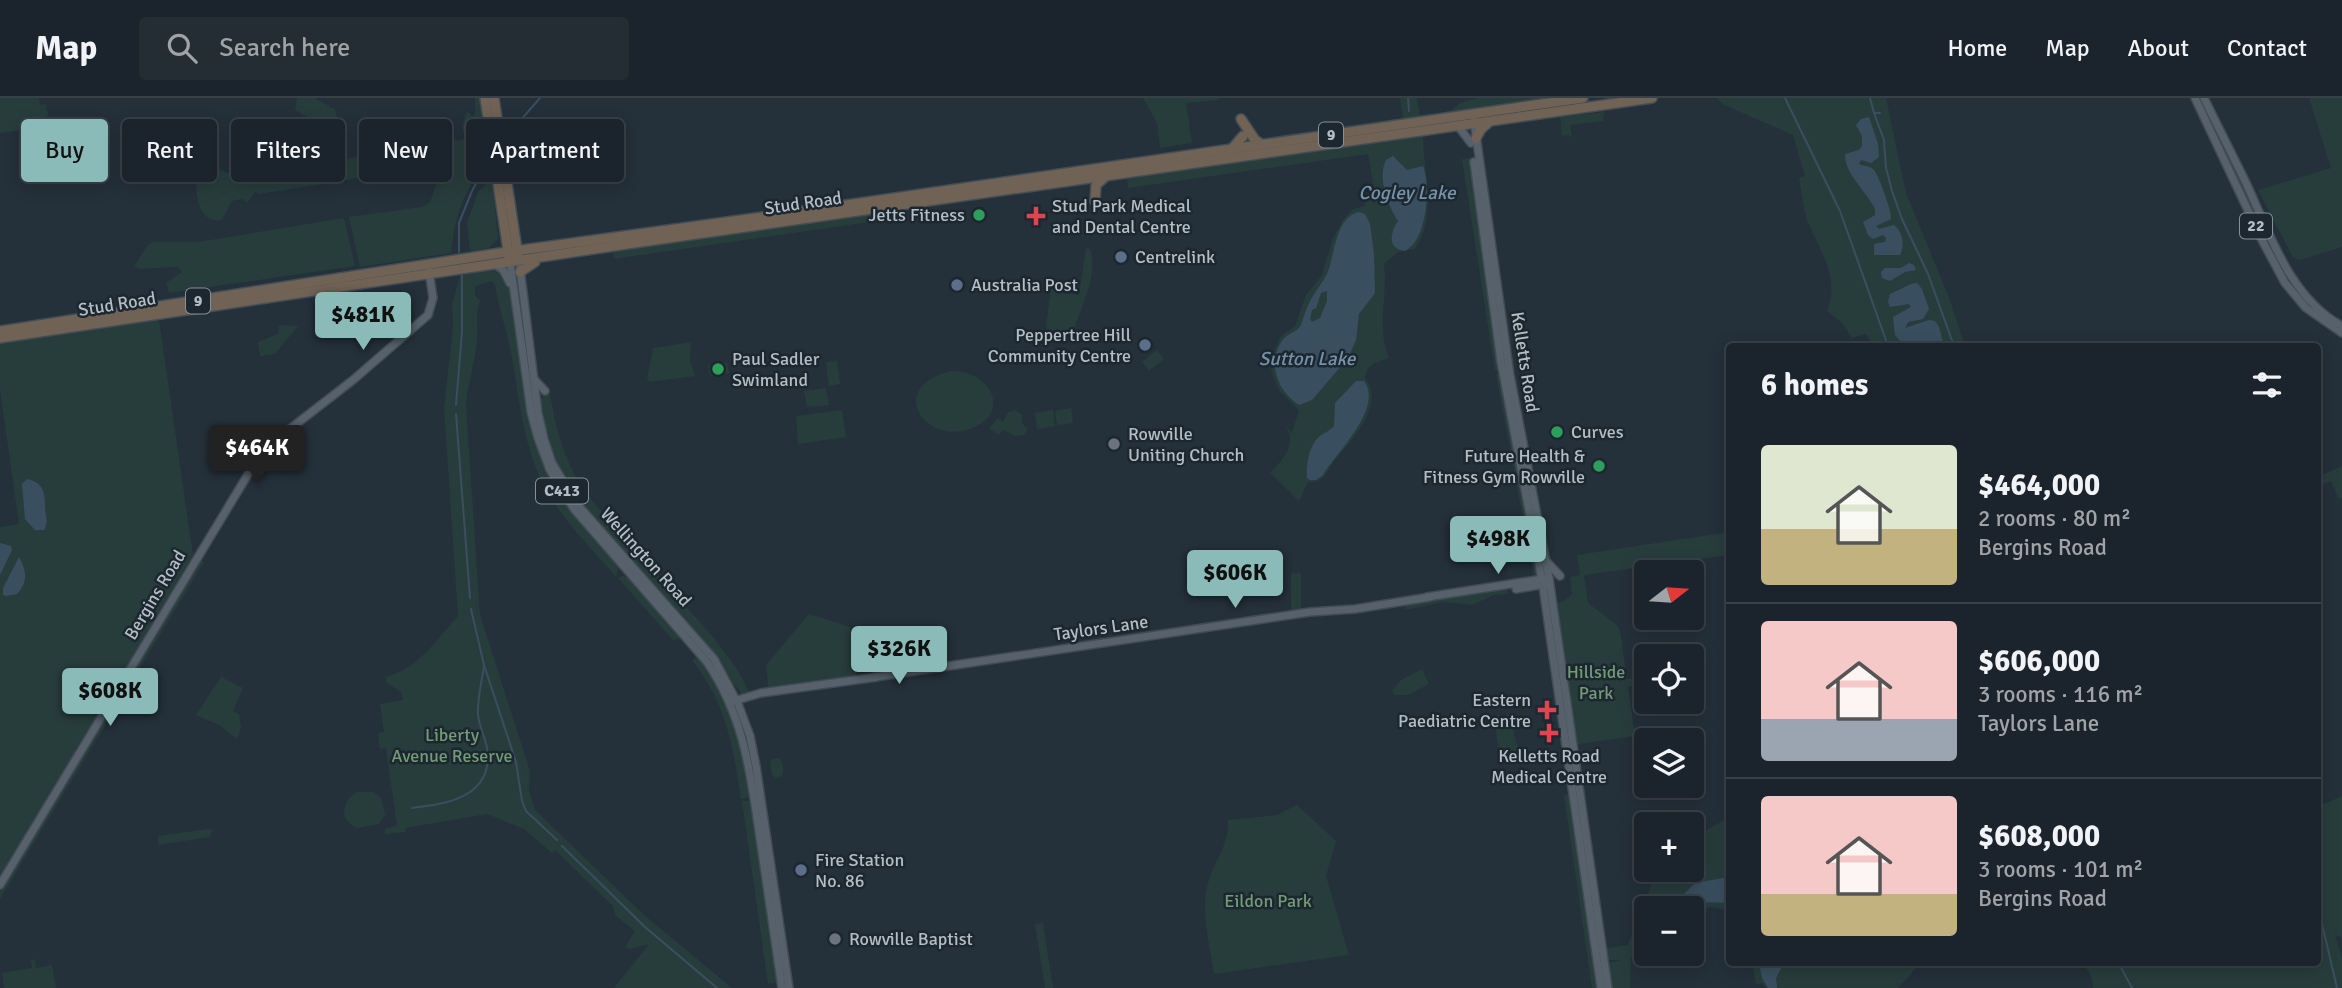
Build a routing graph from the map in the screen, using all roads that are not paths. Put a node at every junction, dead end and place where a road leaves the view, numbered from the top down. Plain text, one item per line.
1 (485, 98) edge
2 (494, 98) edge
3 (1583, 98) edge
4 (1653, 98) edge
5 (2195, 98) edge
6 (2204, 98) edge
7 (489, 119) edge
8 (496, 119) edge
9 (1241, 119) dead end
10 (1471, 119) junction
11 (1490, 121) junction
12 (1458, 126) junction
13 (1243, 136) dead end
14 (1474, 140) junction
15 (1263, 145) junction
16 (1231, 149) junction
17 (1110, 174) junction
18 (1076, 180) junction
19 (501, 182) edge
20 (503, 182) edge
21 (969, 187) junction
22 (1009, 190) junction
23 (511, 211) junction
24 (505, 235) junction
25 (531, 248) junction
26 (512, 251) junction
27 (545, 257) junction
28 (462, 258) junction
29 (514, 261) junction
30 (428, 264) junction
31 (495, 264) junction
32 (520, 272) junction
33 (430, 275) junction
34 (513, 286) junction
35 (2299, 286) junction
36 (2290, 291) junction
37 (2342, 326) edge
38 (0, 331) edge
39 (2342, 333) edge
40 (0, 338) edge
41 (391, 345) junction
42 (355, 378) junction
43 (533, 378) junction
44 (545, 391) dead end
45 (1546, 561) junction
46 (627, 570) junction
47 (1540, 570) junction
48 (1560, 576) dead end
49 (1546, 582) junction
50 (1528, 585) junction
51 (1545, 604) junction
52 (704, 652) junction
53 (759, 693) junction
54 (735, 699) junction
55 (0, 885) edge
56 (782, 988) edge
57 (789, 988) edge
58 (1601, 988) edge
59 (1608, 988) edge

1 - 7 highway, Wellington Road
2 - 8 highway, Wellington Road
3 - 10 highway, Stud Road / 9
4 - 11 highway, Stud Road / 9
5 - 36 main road, 22
6 - 35 main road, 22
9 - 15 highway
10 - 11 highway, Stud Road / 9
10 - 12 highway, Stud Road / 9
10 - 14 main road, Kelletts Road
10 - 15 highway, Stud Road / 9
11 - 14 highway
12 - 14 main road
12 - 17 highway, Stud Road / 9
13 - 16 highway
14 - 45 main road, Kelletts Road
14 - 47 main road, Kelletts Road
15 - 16 highway, Stud Road / 9
16 - 21 highway, Stud Road / 9
17 - 18 highway, Stud Road / 9
17 - 18 highway
18 - 22 highway, Stud Road / 9
19 - 24 highway, Wellington Road
20 - 23 highway, Wellington Road
21 - 22 highway
21 - 25 highway, Stud Road / 9
22 - 27 highway, Stud Road / 9
23 - 25 highway
23 - 26 highway, Wellington Road
24 - 26 highway, Wellington Road
24 - 28 highway
25 - 26 highway, Stud Road / 9
26 - 28 highway, Stud Road / 9
26 - 29 highway, Wellington Road
27 - 29 highway, Stud Road / 9
27 - 32 highway
28 - 30 highway, Stud Road / 9
29 - 31 highway, Stud Road / 9
29 - 32 main road, Wellington Road / C413
29 - 34 main road, Wellington Road / C413
30 - 33 main road
30 - 38 highway, Stud Road / 9
31 - 33 highway, Stud Road / 9
31 - 34 main road
32 - 43 main road, Wellington Road / C413
33 - 40 highway, Stud Road / 9
33 - 41 main road
34 - 46 main road, Wellington Road / C413
35 - 36 main road
35 - 37 main road, 22
36 - 39 main road, 22
41 - 42 main road
41 - 42 main road
42 - 55 main road, Bergins Road
43 - 44 main road
43 - 46 main road, Wellington Road / C413
45 - 48 main road
45 - 49 main road, Kelletts Road
46 - 52 main road, Wellington Road / C413
46 - 52 main road, Wellington Road / C413
47 - 49 main road, Kelletts Road
47 - 50 main road
49 - 50 main road, Taylors Lane
49 - 51 main road, Kelletts Road
49 - 59 main road, Kelletts Road
50 - 51 main road
50 - 53 main road, Taylors Lane
51 - 58 main road, Kelletts Road
52 - 54 main road, Wellington Road / C413
52 - 54 main road, Wellington Road / C413
53 - 54 main road, Taylors Lane
53 - 54 main road
54 - 56 main road, Wellington Road / C413
54 - 57 main road, Wellington Road / C413

